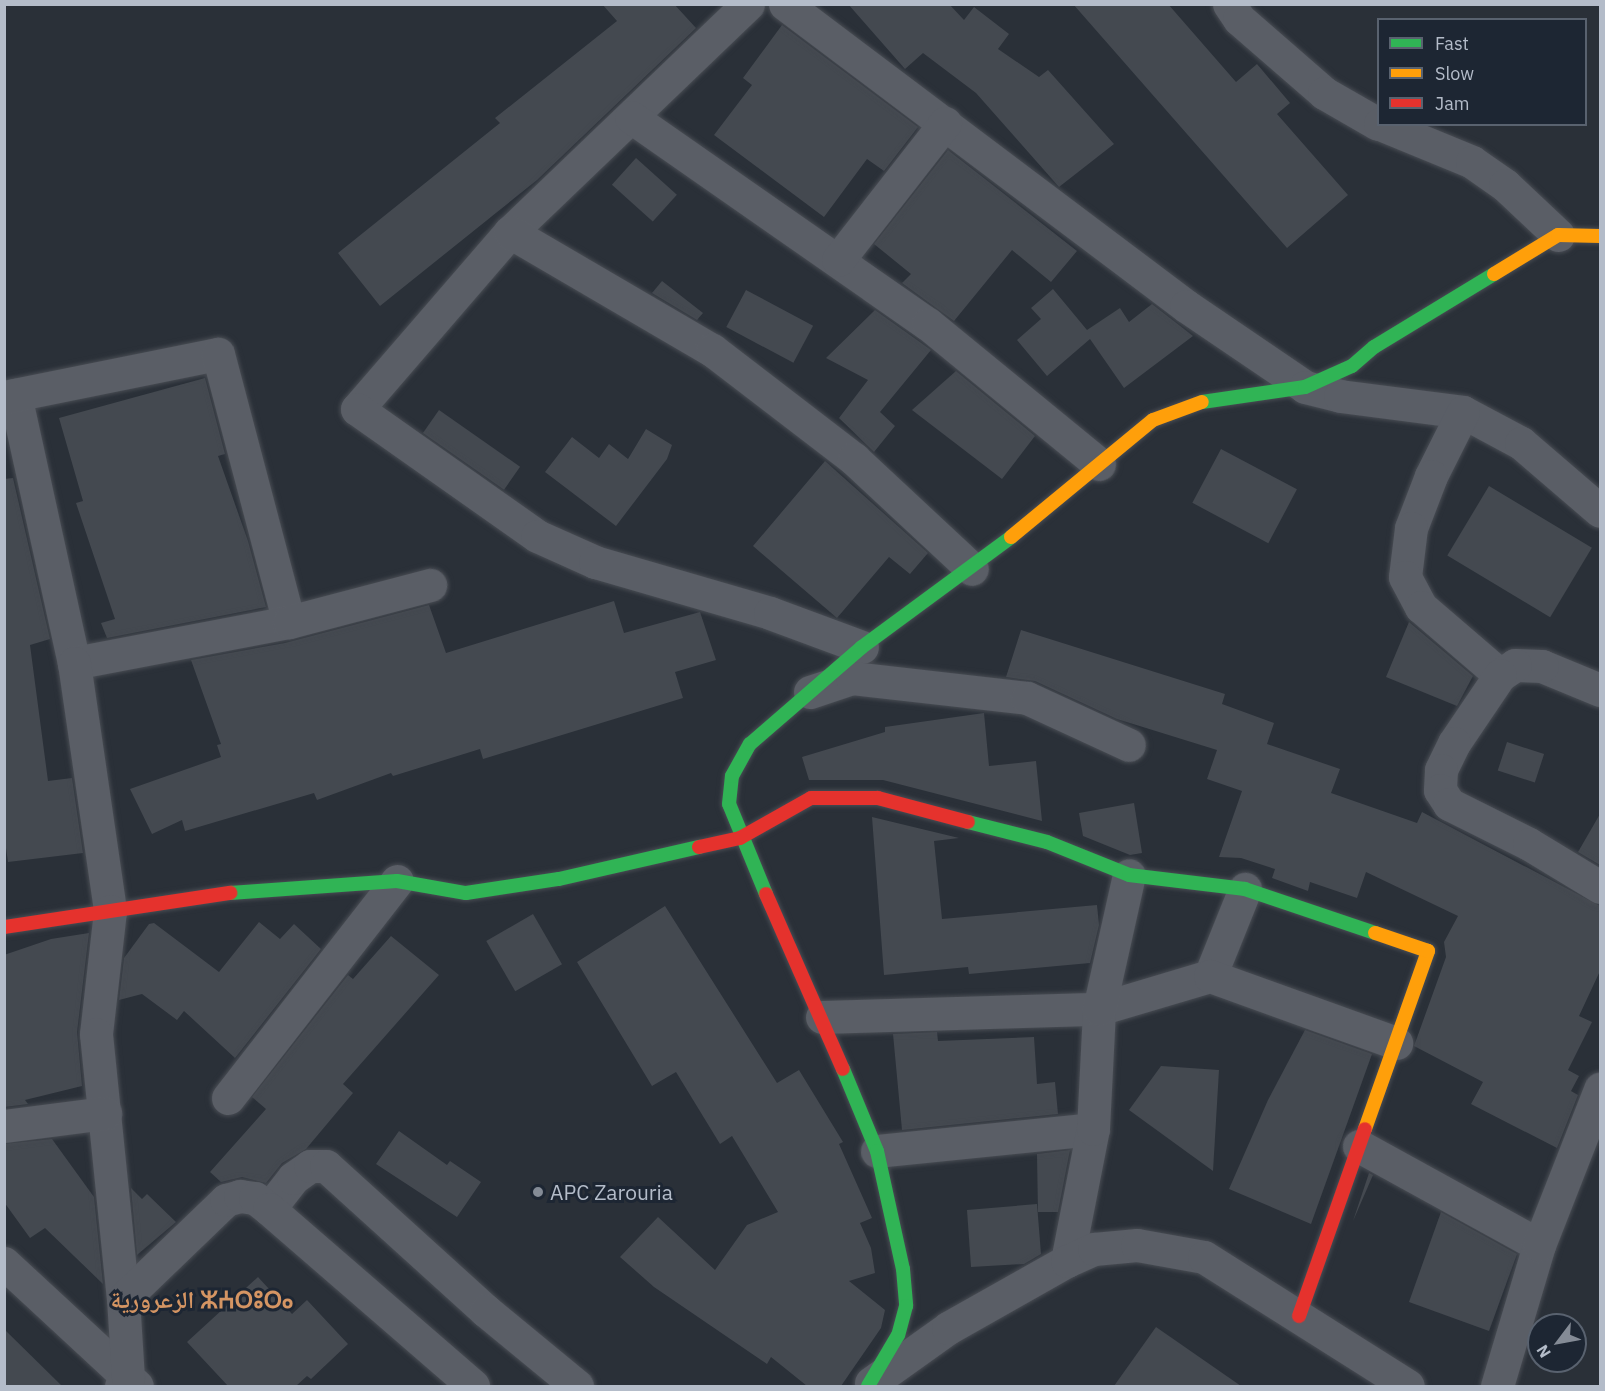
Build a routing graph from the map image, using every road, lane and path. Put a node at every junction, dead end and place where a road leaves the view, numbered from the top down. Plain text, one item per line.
1 (748, 4) edge
2 (785, 4) edge
3 (1229, 4) edge
4 (630, 117) junction
5 (945, 123) junction
6 (1377, 123) edge
7 (1384, 126) edge
8 (510, 232) junction
9 (1558, 235) junction
10 (1600, 236) edge
11 (838, 260) junction
12 (1305, 387) junction
13 (10, 396) edge
14 (1463, 412) junction
15 (1099, 464) junction
16 (1600, 511) edge
17 (972, 569) junction
18 (430, 585) dead end
19 (289, 622) junction
20 (862, 647) junction
21 (74, 663) junction
22 (1500, 675) junction
23 (1600, 690) edge
24 (802, 695) junction
25 (1129, 745) dead end
26 (740, 838) junction
27 (1129, 875) junction
28 (397, 881) junction
29 (1600, 886) edge
30 (1245, 890) junction
31 (110, 911) junction
32 (4, 927) edge
33 (1210, 976) junction
34 (1100, 1009) junction
35 (822, 1017) junction
36 (1396, 1043) junction
37 (1600, 1089) edge
38 (228, 1098) dead end
39 (105, 1113) junction
40 (4, 1126) edge
41 (1093, 1130) junction
42 (1359, 1146) junction
43 (877, 1150) junction
44 (269, 1209) junction
45 (1539, 1245) junction
46 (1067, 1261) junction
47 (4, 1263) edge
48 (123, 1299) junction
49 (1299, 1316) junction
50 (129, 1384) edge
51 (869, 1385) edge
52 (473, 1386) edge
53 (577, 1386) edge
54 (1408, 1386) edge
55 (1497, 1386) edge

1 - 4 street
2 - 5 street
3 - 6 street
4 - 8 street
4 - 11 street
5 - 11 street
5 - 12 street
7 - 9 street
8 - 17 street
8 - 20 street
9 - 10 street
9 - 12 street
11 - 15 street
12 - 14 street
12 - 15 street
13 - 19 street
13 - 21 street
14 - 16 street
14 - 22 street
15 - 17 street
17 - 20 street
18 - 19 street
19 - 21 street
20 - 24 street
21 - 31 street
22 - 23 street
22 - 29 street
24 - 25 street
24 - 26 street
26 - 27 street
26 - 28 street
26 - 35 street
27 - 30 street
27 - 34 street
28 - 31 street
28 - 38 street
30 - 33 street
30 - 36 street
31 - 32 street
31 - 39 street
33 - 34 street
33 - 36 street
34 - 35 street
34 - 41 street
35 - 43 street
36 - 42 street
37 - 45 street
39 - 40 street
39 - 48 street
41 - 43 street
41 - 46 street
42 - 45 street
42 - 49 street
43 - 51 street
44 - 48 street
44 - 52 street
44 - 53 street
45 - 55 street
46 - 49 street
46 - 51 street
47 - 50 street
48 - 50 street
49 - 54 street

